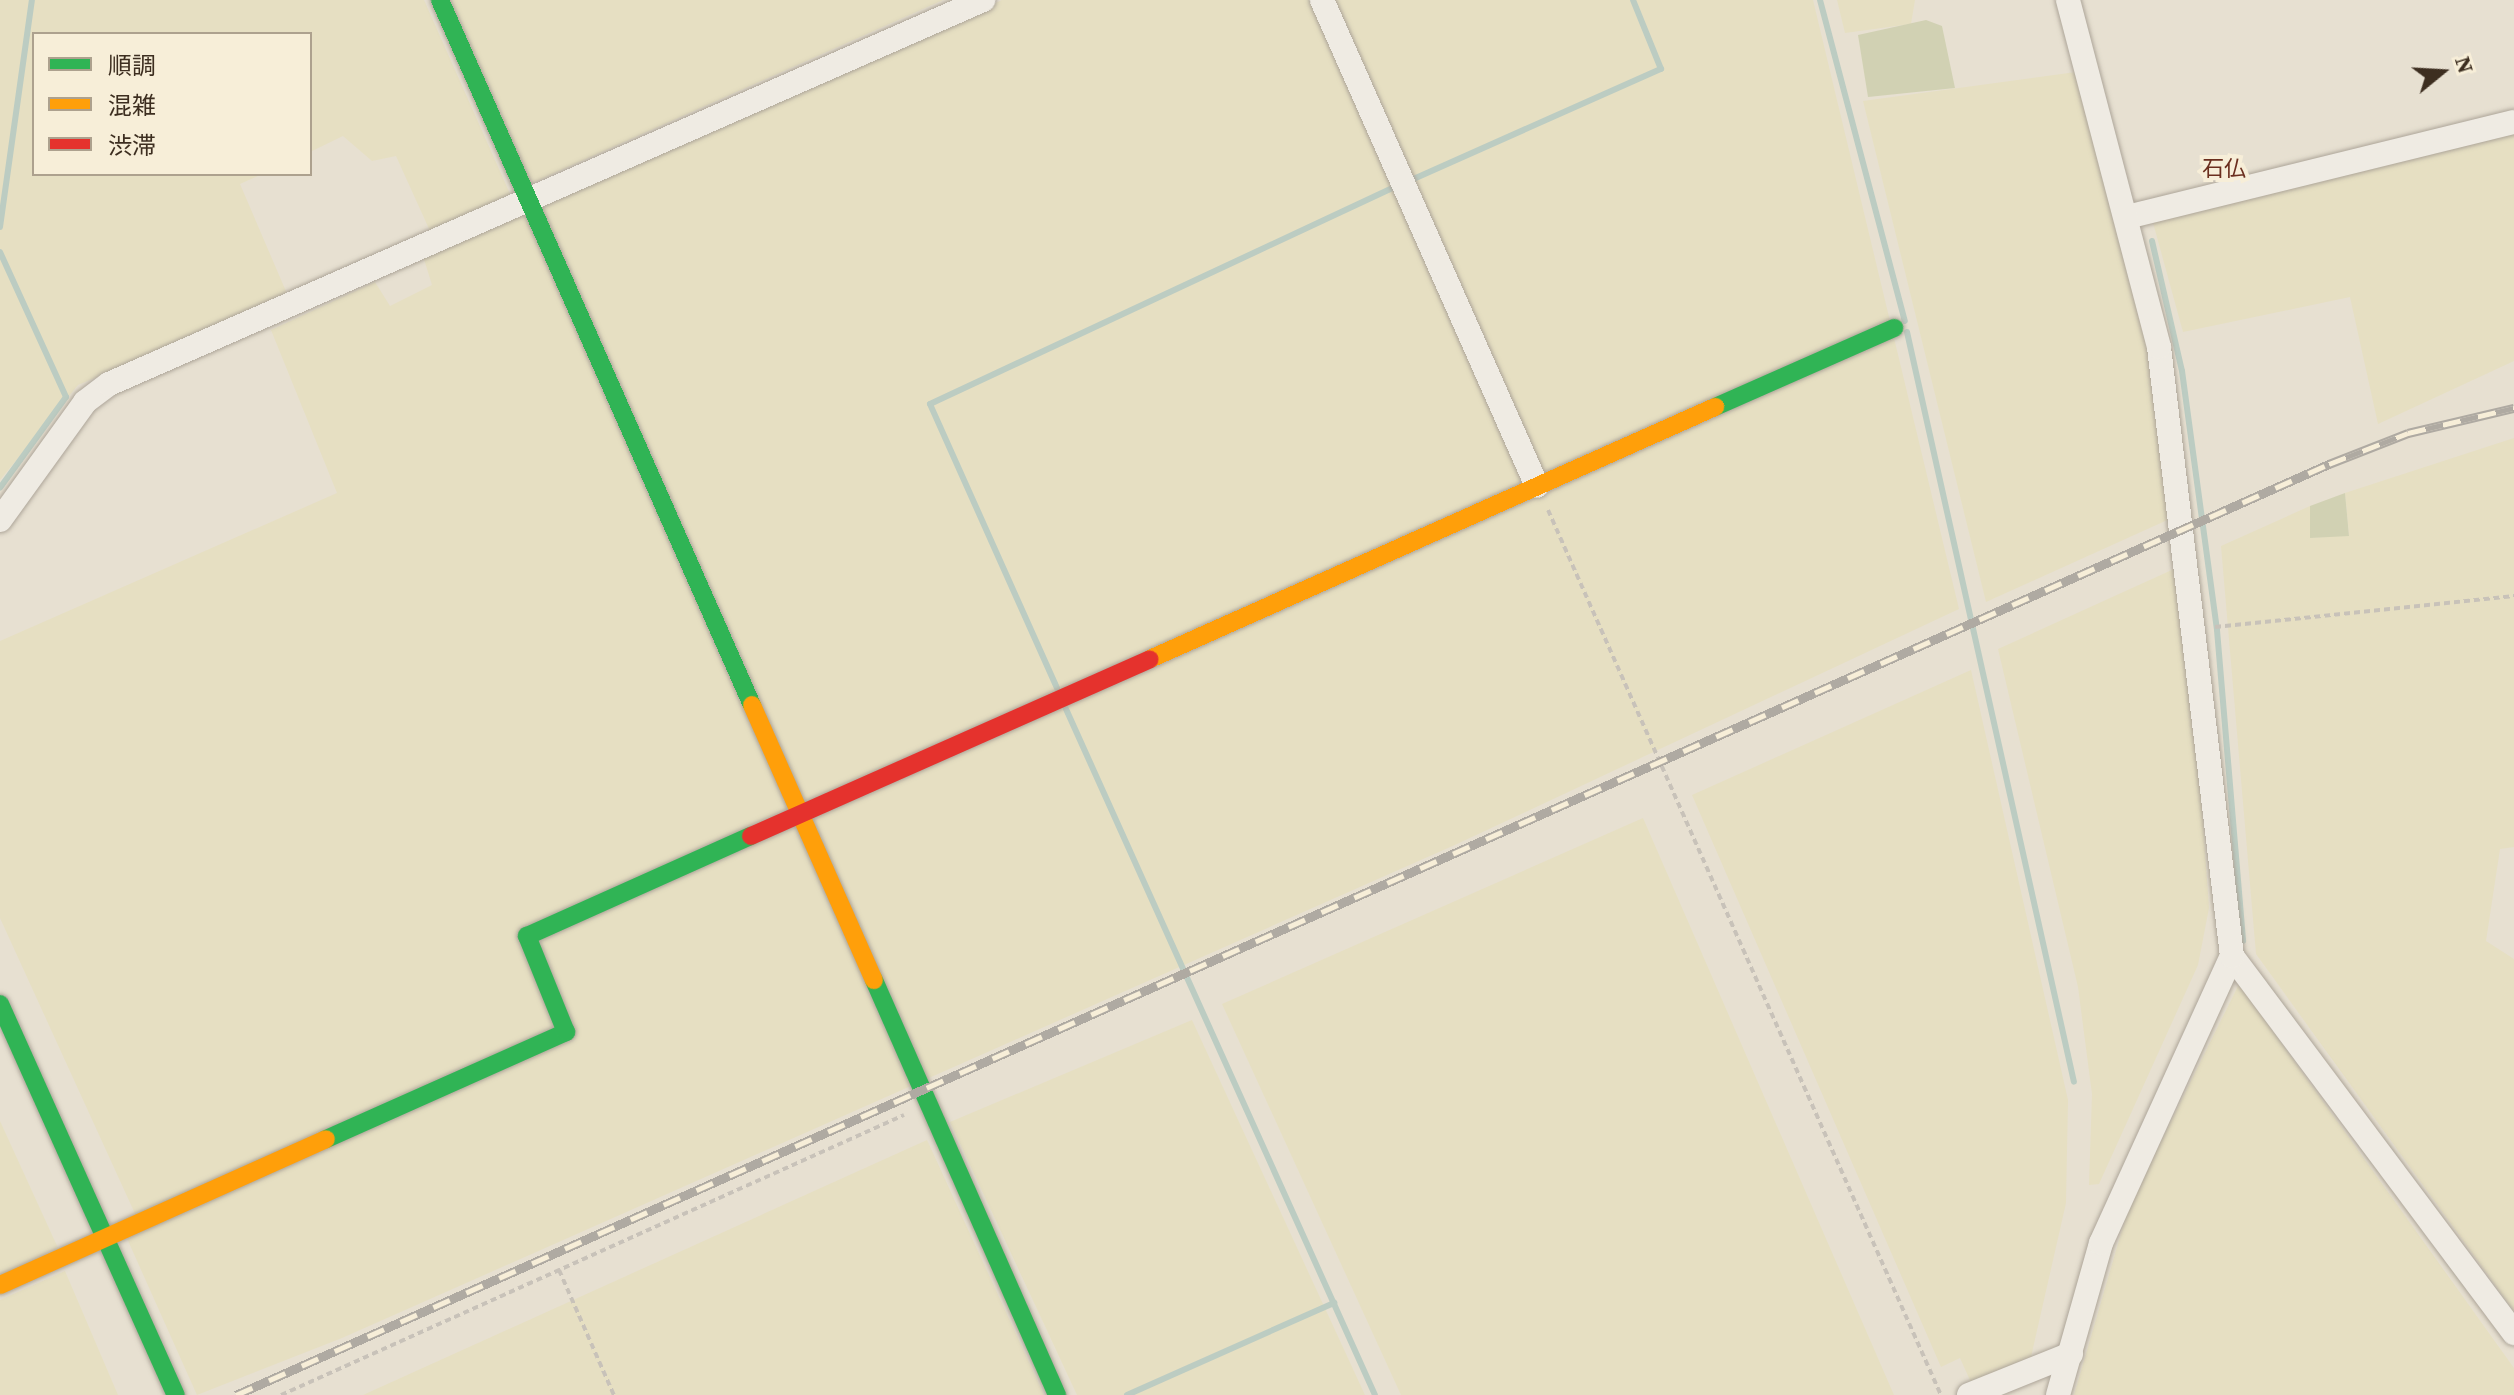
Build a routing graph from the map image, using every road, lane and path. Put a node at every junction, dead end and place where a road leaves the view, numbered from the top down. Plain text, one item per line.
1 (440, 0) edge
2 (983, 0) edge
3 (1322, 0) edge
4 (2068, 0) edge
5 (2514, 122) edge
6 (528, 199) junction
7 (2127, 217) junction
8 (1894, 328) dead end
9 (1537, 486) junction
10 (0, 520) edge
11 (2514, 596) edge
12 (2197, 629) junction
13 (800, 815) junction
14 (2232, 956) junction
15 (0, 1004) edge
16 (932, 1103) junction
17 (105, 1235) junction
18 (559, 1270) junction
19 (0, 1285) edge
20 (2514, 1333) edge
21 (2071, 1354) junction
22 (176, 1395) edge
23 (281, 1395) edge
24 (614, 1395) edge
25 (1057, 1395) edge
26 (1941, 1395) edge
27 (1969, 1395) edge
28 (2058, 1395) edge

1 - 6 street
2 - 6 street
3 - 9 street
4 - 7 street
5 - 7 street
6 - 10 street
6 - 13 street
7 - 12 street
8 - 9 street
9 - 13 street
9 - 26 path
11 - 12 path
12 - 14 street
13 - 16 street
13 - 17 street
14 - 20 street
14 - 21 street
15 - 17 street
16 - 18 path
16 - 25 street
17 - 19 street
17 - 22 street
18 - 23 path
18 - 24 path
21 - 27 street
21 - 28 street

